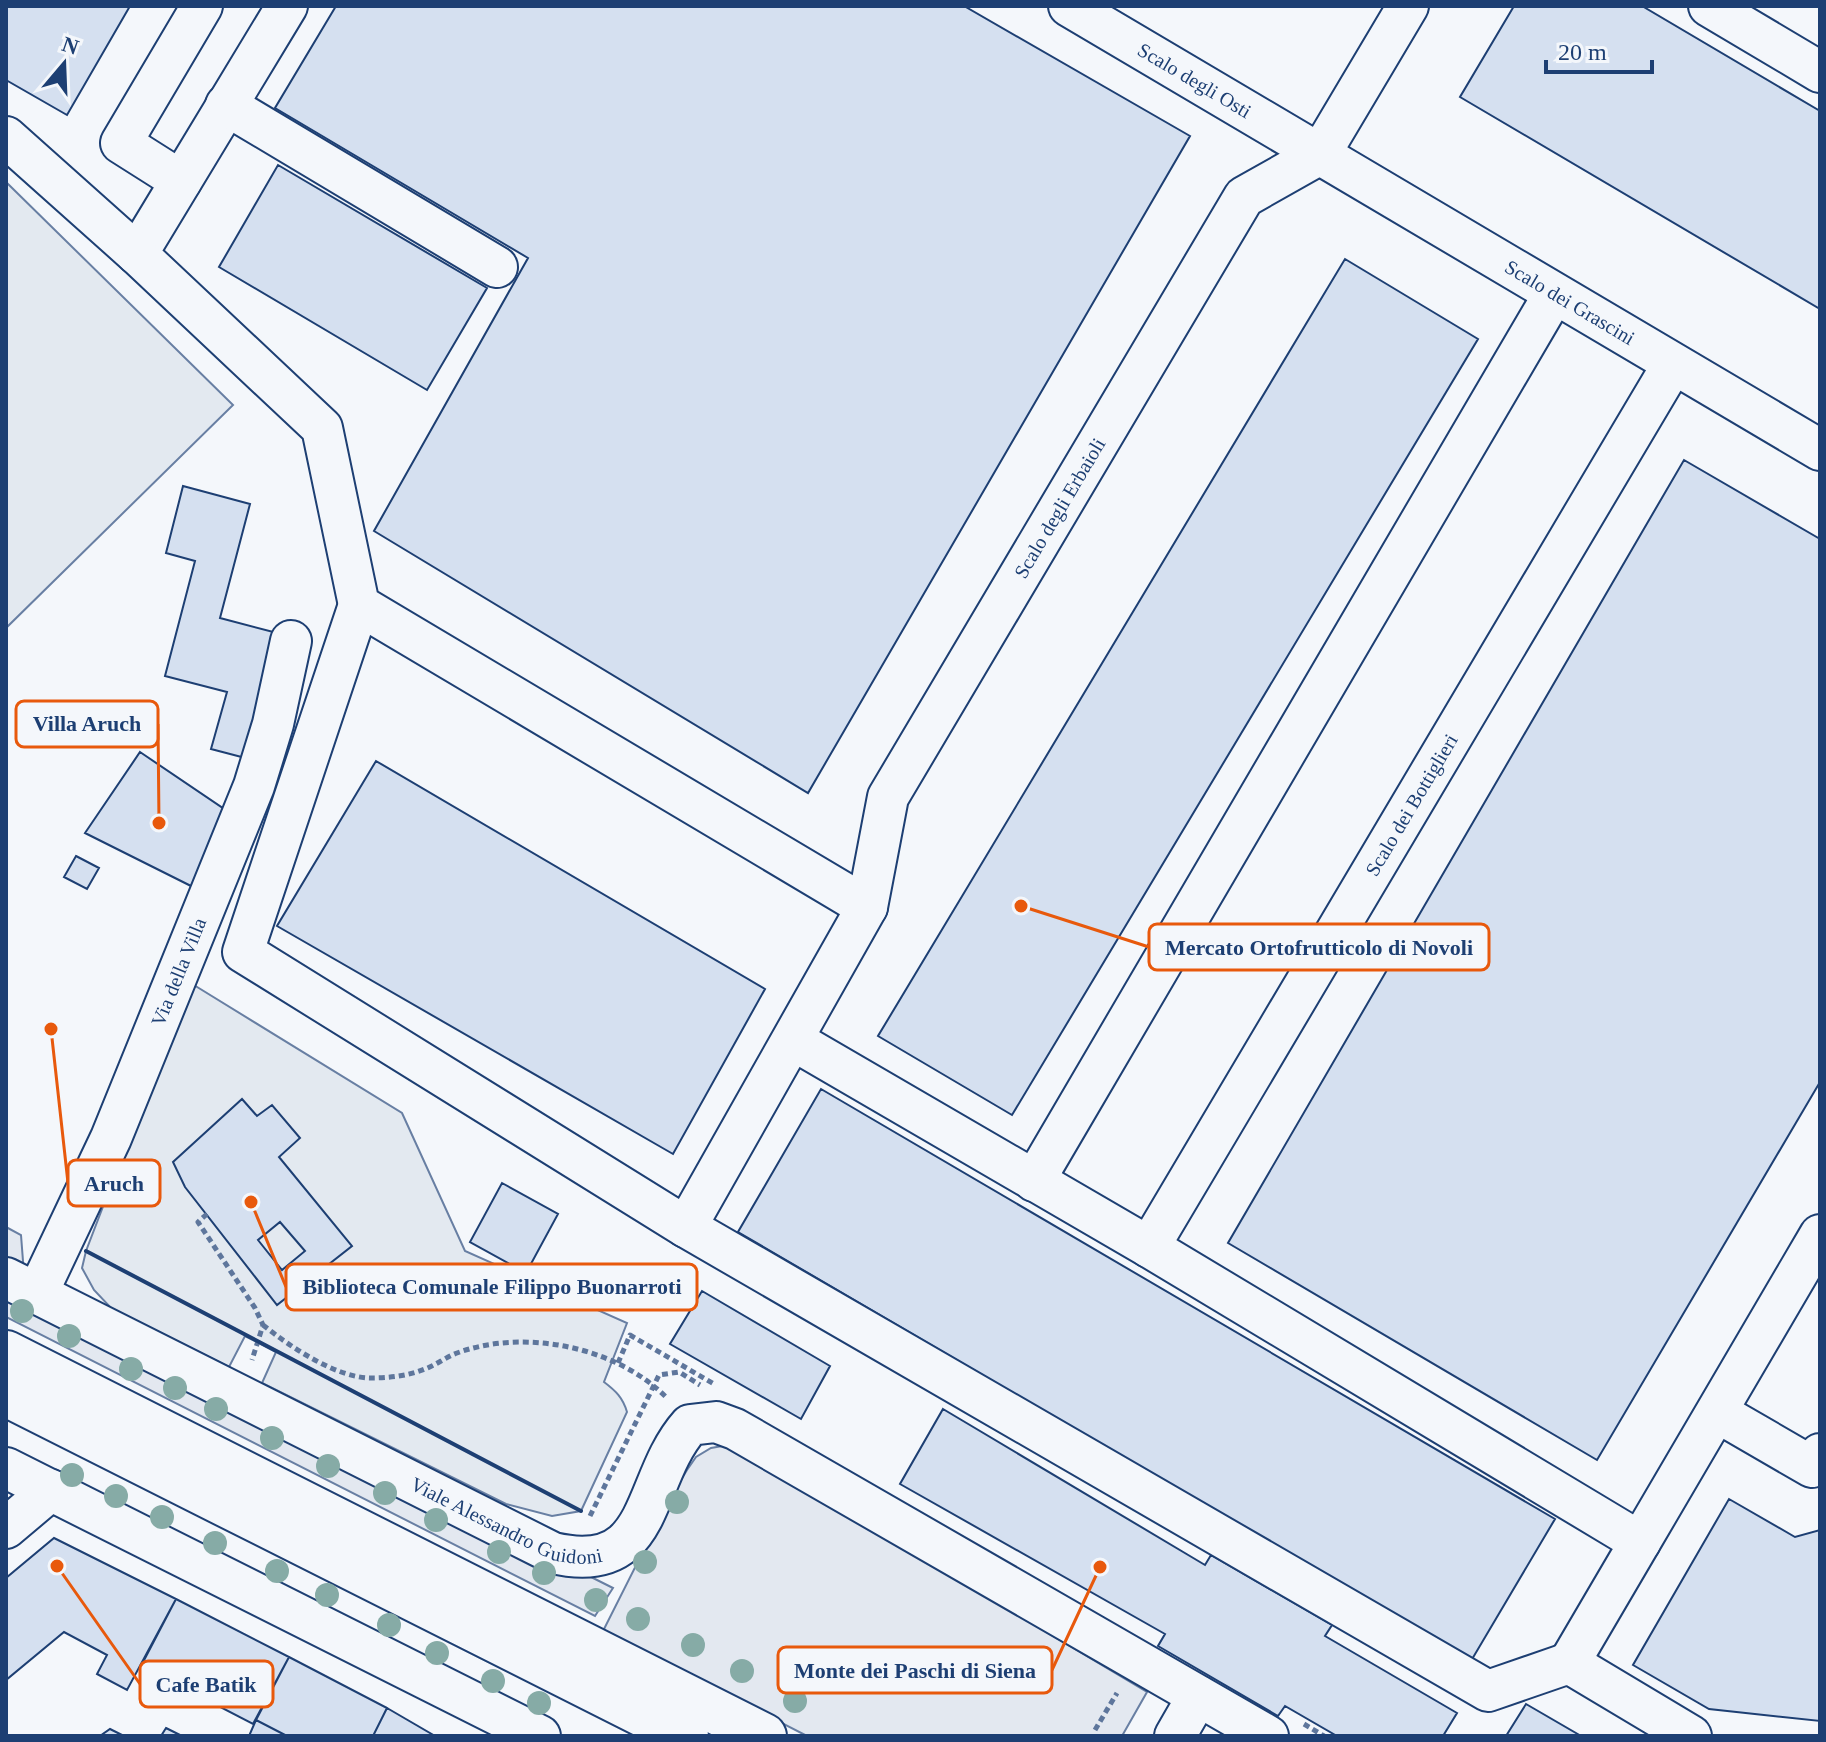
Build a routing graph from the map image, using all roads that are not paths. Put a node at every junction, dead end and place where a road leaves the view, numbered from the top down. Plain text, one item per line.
1 (202, 6) edge
2 (287, 6) edge
3 (1069, 6) edge
4 (1408, 6) edge
5 (1709, 6) edge
6 (1820, 72) edge
7 (226, 105) junction
8 (6, 137) edge
9 (1320, 154) junction
10 (181, 181) junction
11 (137, 254) junction
12 (497, 267) dead end
13 (1554, 294) junction
14 (1673, 364) junction
15 (1820, 450) edge
16 (359, 605) junction
17 (291, 641) dead end
18 (867, 907) junction
19 (793, 1040) junction
20 (1034, 1181) junction
21 (686, 1227) junction
22 (1820, 1235) edge
23 (1149, 1247) junction
24 (22, 1286) edge
25 (6, 1353) edge
26 (6, 1394) edge
27 (1717, 1412) junction
28 (1820, 1454) edge
29 (6, 1468) edge
30 (51, 1490) junction
31 (6, 1528) edge
32 (1640, 1542) junction
33 (1569, 1663) junction
34 (1198, 1696) junction
35 (540, 1736) edge
36 (686, 1736) edge
37 (764, 1736) edge
38 (1175, 1736) edge
39 (1268, 1736) edge
40 (1691, 1736) edge

1 - 10 street
2 - 7 street
3 - 9 street, Scalo degli Osti
4 - 9 street
5 - 6 street
7 - 10 street
7 - 12 street
8 - 11 street
9 - 13 street, Scalo dei Grascini
9 - 18 street, Scalo degli Erbaioli
10 - 11 street
11 - 16 street
13 - 14 street, Scalo dei Grascini
13 - 20 street
14 - 15 street, Scalo dei Grascini
14 - 23 street, Scalo dei Bottiglieri
16 - 18 street
16 - 21 street
17 - 24 street, Via della Villa
18 - 19 street, Scalo degli Erbaioli
19 - 20 street
19 - 21 street, Scalo degli Erbaioli
20 - 23 street
21 - 33 street
22 - 27 street
23 - 32 street
24 - 34 street, Viale Alessandro Guidoni
25 - 37 main road
26 - 36 main road
27 - 28 street
27 - 32 street
29 - 30 street
30 - 31 street
30 - 35 street
32 - 33 street
33 - 40 street
34 - 38 street
34 - 39 street

